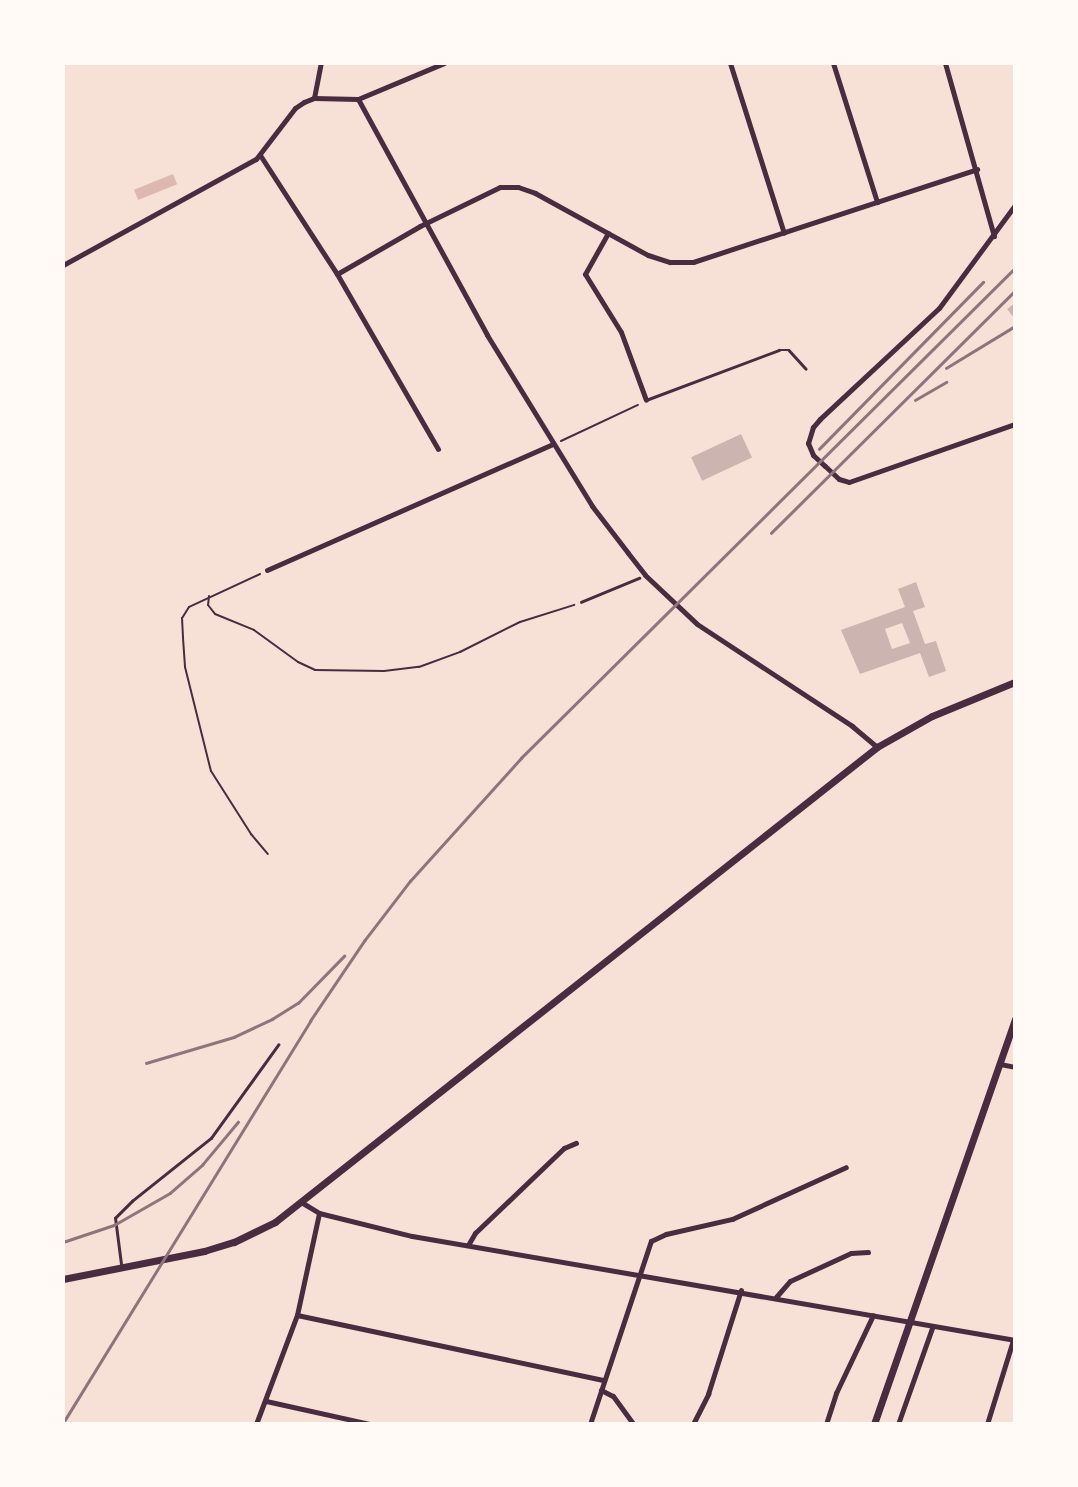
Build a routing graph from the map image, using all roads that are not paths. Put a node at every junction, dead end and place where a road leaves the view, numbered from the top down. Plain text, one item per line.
1 (321, 63) edge
2 (444, 63) edge
3 (730, 63) edge
4 (833, 63) edge
5 (945, 63) edge
6 (314, 98) junction
7 (358, 99) junction
8 (260, 155) junction
9 (977, 169) junction
10 (877, 202) junction
11 (1015, 205) edge
12 (425, 223) junction
13 (608, 233) junction
14 (784, 233) junction
15 (994, 236) junction
16 (63, 265) edge
17 (337, 274) junction
18 (806, 369) dead end
19 (646, 400) joint
20 (1015, 424) edge
21 (553, 444) junction
22 (438, 449) dead end
23 (267, 570) road end
24 (639, 578) dead end
25 (581, 602) road end
26 (1015, 682) edge
27 (877, 747) junction
28 (1015, 1019) edge
29 (278, 1045) dead end
30 (1000, 1064) junction
31 (1015, 1067) edge
32 (576, 1143) dead end
33 (846, 1167) dead end
34 (301, 1202) junction
35 (319, 1213) junction
36 (468, 1245) junction
37 (867, 1252) dead end
38 (122, 1268) junction
39 (640, 1273) junction
40 (63, 1279) edge
41 (741, 1290) junction
42 (776, 1297) junction
43 (298, 1315) junction
44 (873, 1315) junction
45 (909, 1323) junction
46 (932, 1328) junction
47 (1014, 1340) edge
48 (604, 1380) junction
49 (601, 1390) junction
50 (266, 1401) junction
51 (256, 1424) edge
52 (370, 1424) edge
53 (590, 1424) edge
54 (633, 1424) edge
55 (692, 1424) edge
56 (826, 1424) edge
57 (874, 1424) edge
58 (898, 1424) edge
59 (988, 1424) edge

1 - 6 street
2 - 7 street
3 - 14 street
4 - 10 street
5 - 9 street
6 - 7 street
6 - 8 street
7 - 12 street
8 - 16 street
8 - 17 street
9 - 10 street
9 - 15 street
10 - 14 street
11 - 15 street
12 - 13 street
12 - 17 street
12 - 21 street
13 - 14 street
13 - 19 street
15 - 20 street
17 - 22 street
18 - 19 lane
21 - 23 street
21 - 27 street
24 - 25 lane
26 - 27 street
27 - 34 street
28 - 30 street
29 - 38 lane
30 - 31 street
30 - 45 street
32 - 36 street
33 - 39 street
34 - 35 street
34 - 38 street
35 - 36 street
35 - 43 street
36 - 39 street
37 - 42 street
38 - 40 street
39 - 41 street
39 - 48 street
41 - 42 street
41 - 55 street
42 - 44 street
43 - 48 street
43 - 50 street
44 - 45 street
44 - 56 street
45 - 46 street
45 - 57 street
46 - 47 street
46 - 58 street
47 - 59 street
48 - 49 street
49 - 53 street
49 - 54 street
50 - 51 street
50 - 52 street

